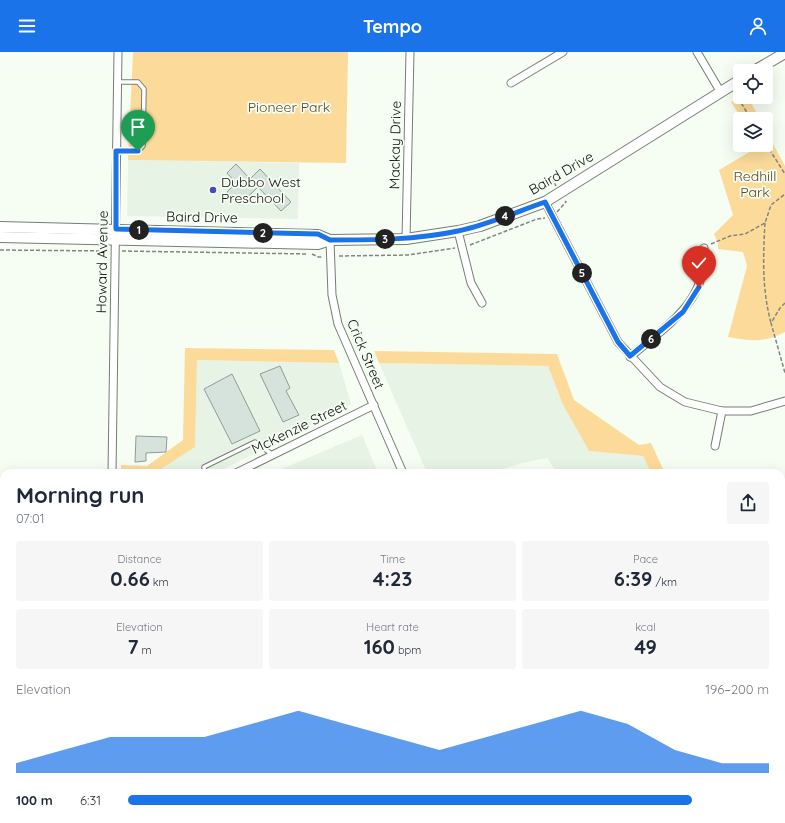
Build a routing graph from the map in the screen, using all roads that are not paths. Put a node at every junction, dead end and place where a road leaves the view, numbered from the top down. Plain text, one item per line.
1 (118, 52) edge
2 (410, 52) edge
3 (564, 52) edge
4 (698, 52) edge
5 (785, 52) edge
6 (765, 64) edge
7 (118, 82) junction
8 (511, 83) dead end
9 (733, 84) edge
10 (720, 91) junction
11 (116, 151) junction
12 (545, 202) junction
13 (0, 227) edge
14 (458, 232) junction
15 (116, 234) junction
16 (0, 237) edge
17 (406, 238) junction
18 (330, 240) junction
19 (704, 248) road end
20 (482, 303) dead end
21 (630, 356) junction
22 (785, 401) edge
23 (374, 405) junction
24 (722, 411) junction
25 (715, 446) dead end
26 (272, 455) junction
27 (112, 469) edge
28 (204, 469) edge
29 (244, 469) edge
30 (401, 469) edge

1 - 7 street, Howard Avenue
2 - 17 street, Mackay Drive
3 - 8 street
4 - 10 street
5 - 6 street
7 - 11 street, Howard Avenue
7 - 11 lane
9 - 10 street, Baird Drive
10 - 12 street, Baird Drive
11 - 15 street, Howard Avenue
12 - 14 street, Baird Drive
12 - 21 street
13 - 15 street, Baird Drive
14 - 17 street, Baird Drive
14 - 20 street
15 - 16 street, Baird Drive
15 - 18 street, Baird Drive
15 - 27 street, Howard Avenue
17 - 18 street, Baird Drive
18 - 23 street, Crick Street
19 - 21 street
21 - 24 street
22 - 24 street
23 - 26 street, McKenzie Street
23 - 30 street, Crick Street
24 - 25 street
26 - 28 lane
26 - 29 street, McKenzie Street

